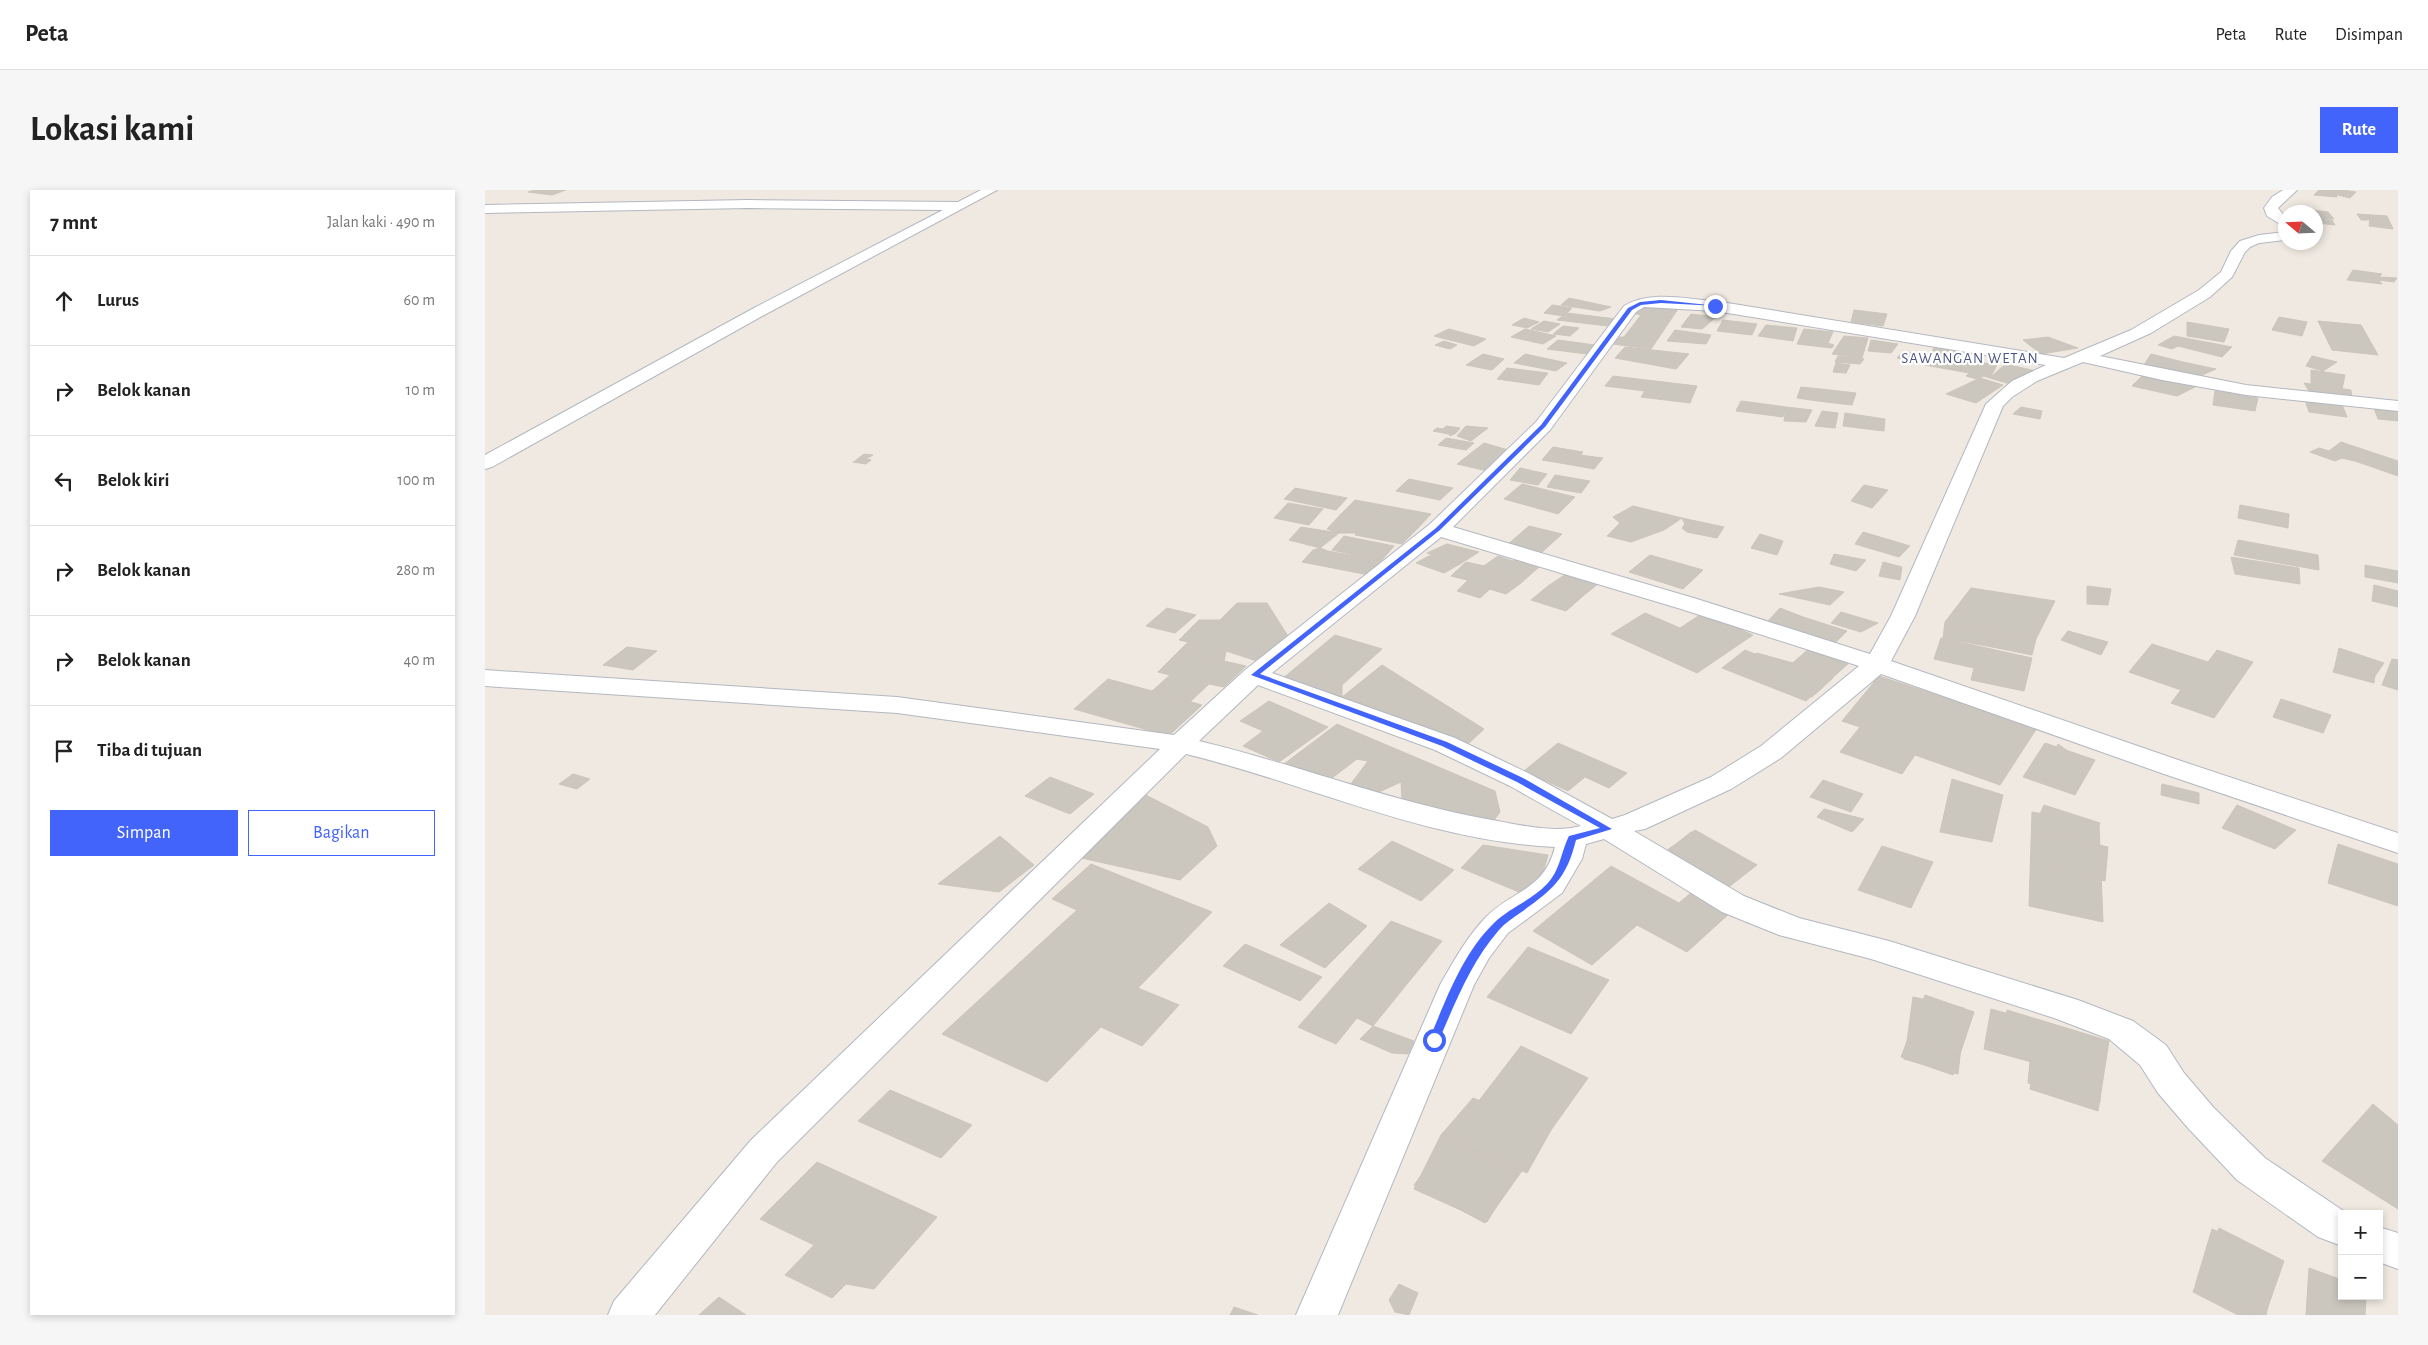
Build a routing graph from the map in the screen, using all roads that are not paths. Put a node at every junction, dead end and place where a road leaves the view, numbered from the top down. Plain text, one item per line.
1 (991, 190) edge
2 (2291, 190) edge
3 (959, 206) junction
4 (485, 209) edge
5 (2278, 218) edge
6 (2278, 237) edge
7 (2082, 357) junction
8 (2065, 363) junction
9 (2398, 406) edge
10 (485, 463) edge
11 (1438, 529) junction
12 (1877, 664) junction
13 (1254, 675) junction
14 (485, 678) edge
15 (1181, 744) junction
16 (1608, 829) junction
17 (1572, 838) junction
18 (2398, 843) edge
19 (2338, 1227) edge
20 (2383, 1246) edge
21 (2398, 1252) edge
22 (629, 1315) edge
23 (1317, 1315) edge

1 - 3 street
2 - 5 street
3 - 4 street
3 - 10 street
6 - 7 street
7 - 8 street
7 - 9 street
8 - 11 street
8 - 12 street
11 - 12 street
11 - 13 street
12 - 16 street
12 - 18 street
13 - 15 street
13 - 16 street
14 - 15 street
15 - 17 street
15 - 22 street
16 - 17 street
16 - 19 street
17 - 23 street
20 - 21 street

